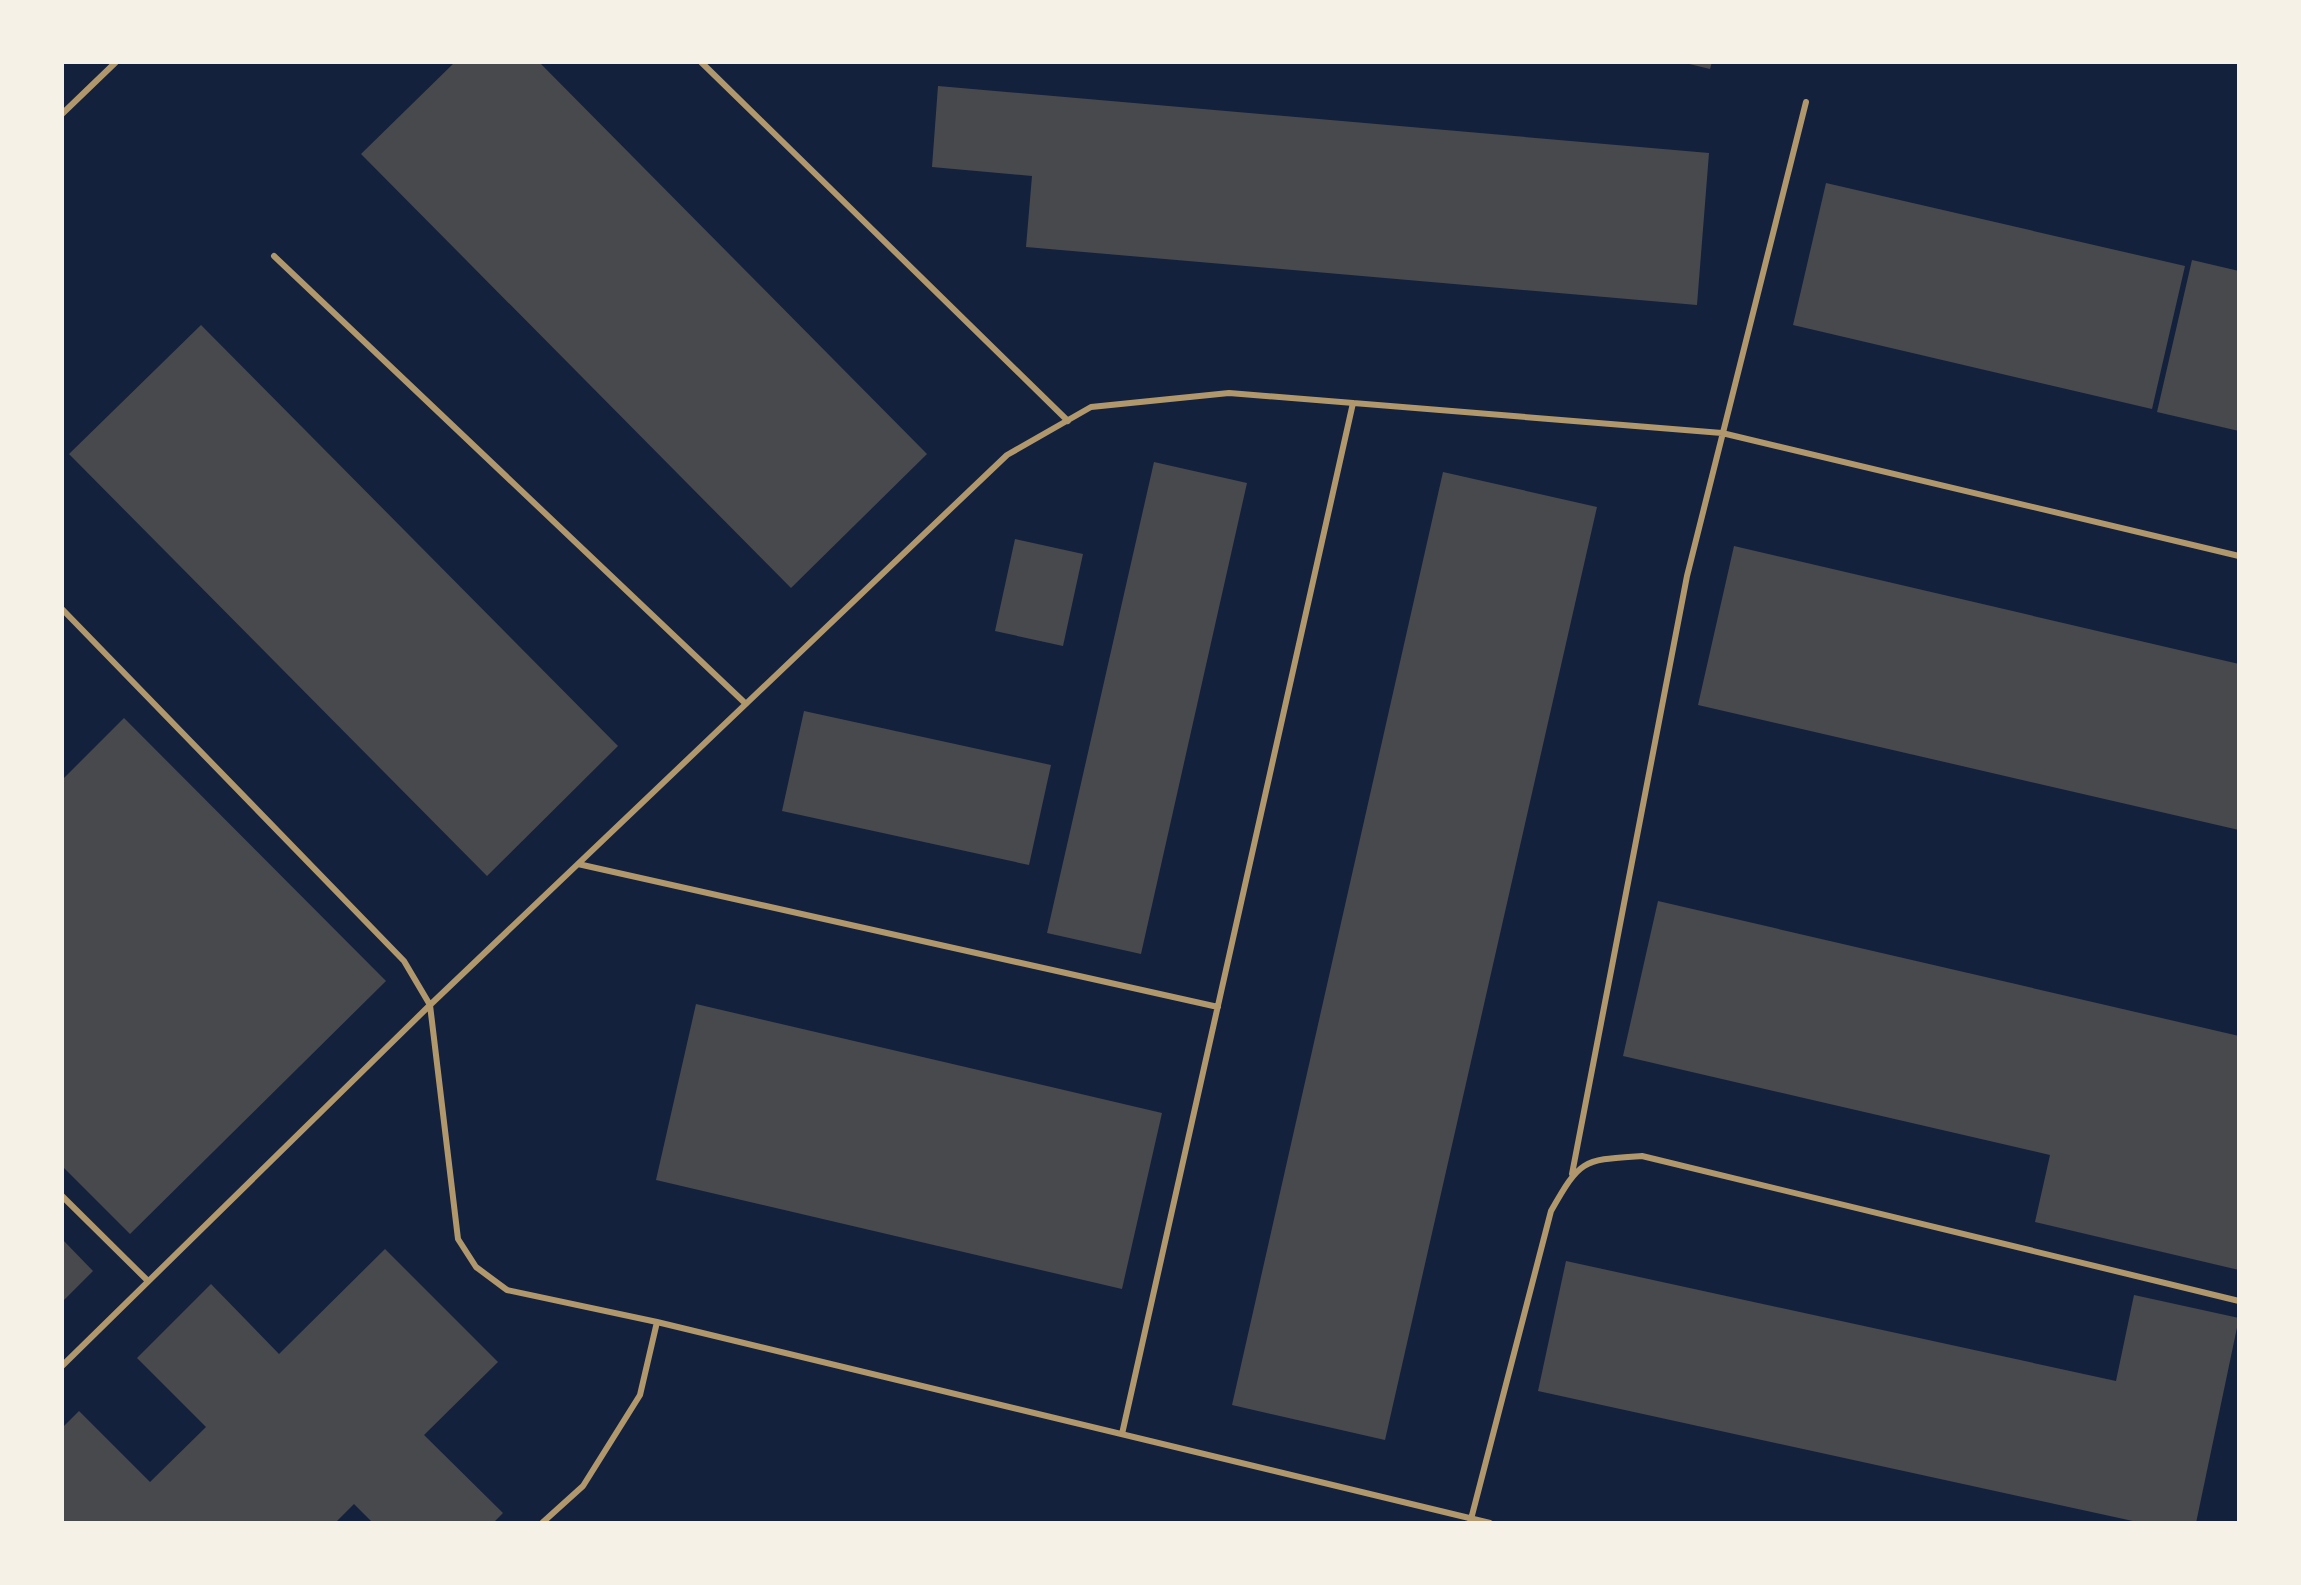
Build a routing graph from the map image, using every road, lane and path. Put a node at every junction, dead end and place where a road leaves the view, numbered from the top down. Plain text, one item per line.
1 (116, 62) edge
2 (701, 62) edge
3 (1806, 102) dead end
4 (62, 114) edge
5 (274, 256) dead end
6 (1353, 403) junction
7 (1068, 421) junction
8 (1722, 433) junction
9 (2239, 556) edge
10 (62, 609) edge
11 (746, 704) junction
12 (578, 864) junction
13 (430, 1005) junction
14 (1218, 1007) junction
15 (1572, 1174) junction
16 (62, 1196) edge
17 (148, 1281) junction
18 (2239, 1301) edge
19 (657, 1322) junction
20 (62, 1366) edge
21 (1122, 1434) junction
22 (1471, 1521) edge
23 (542, 1523) edge
24 (1490, 1523) edge

1 - 4 lane
2 - 7 lane
3 - 8 lane
5 - 11 lane
6 - 7 lane
6 - 8 lane
6 - 14 lane
7 - 11 lane
8 - 9 lane
8 - 15 lane
10 - 13 lane
11 - 12 lane
12 - 13 lane
12 - 14 lane
13 - 17 lane
13 - 19 lane
14 - 21 lane
15 - 18 lane
15 - 22 lane
16 - 17 lane
17 - 20 lane
19 - 21 lane
19 - 23 lane
21 - 22 lane
22 - 24 lane

